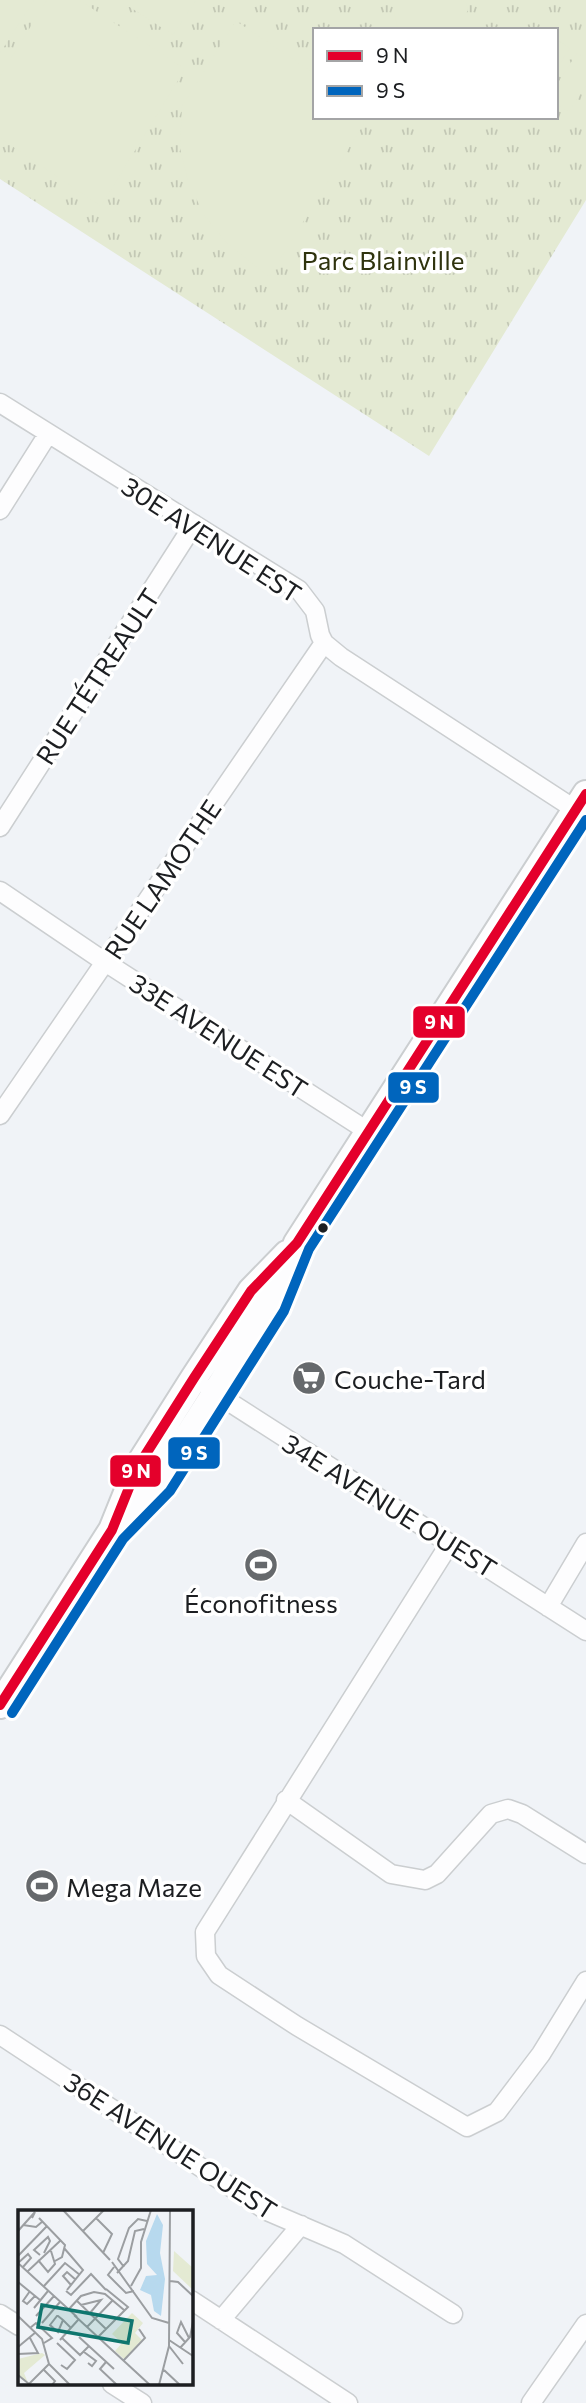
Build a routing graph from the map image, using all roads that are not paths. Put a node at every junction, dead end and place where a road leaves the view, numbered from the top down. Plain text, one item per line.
1 (0, 403) edge
2 (48, 434) junction
3 (0, 510) edge
4 (194, 524) junction
5 (324, 643) junction
6 (581, 802) edge
7 (0, 827) edge
8 (0, 891) edge
9 (105, 962) junction
10 (0, 1115) edge
11 (369, 1132) junction
12 (298, 1243) junction
13 (194, 1378) junction
14 (215, 1394) junction
15 (112, 1530) junction
16 (450, 1543) junction
17 (586, 1543) edge
18 (548, 1606) junction
19 (586, 1631) edge
20 (0, 1705) edge
21 (286, 1800) junction
22 (586, 1854) edge
23 (586, 1981) edge
24 (0, 2035) edge
25 (301, 2225) junction
26 (192, 2301) edge
27 (0, 2314) edge
28 (453, 2314) dead end
29 (221, 2320) junction
30 (586, 2324) edge
31 (18, 2325) edge
32 (586, 2339) edge
33 (570, 2349) junction
34 (115, 2386) edge
35 (142, 2403) edge
36 (348, 2403) edge
37 (531, 2403) edge

1 - 2 street, 30E AVENUE EST
2 - 3 street
2 - 4 street, 30E AVENUE EST
4 - 5 street, 30E AVENUE EST
4 - 7 street, RUE TÉTREAULT
5 - 6 street
5 - 9 street, RUE LAMOTHE
6 - 11 main road
8 - 9 street, 33E AVENUE EST
9 - 10 street, RUE LAMOTHE
9 - 11 street, 33E AVENUE EST
11 - 12 main road
12 - 13 main road
12 - 14 main road
13 - 14 street, 34E AVENUE OUEST
13 - 15 main road
14 - 15 main road
14 - 16 street, 34E AVENUE OUEST
15 - 20 main road
16 - 18 street, 34E AVENUE OUEST
16 - 21 street
17 - 18 street
18 - 19 street, 34E AVENUE OUEST
21 - 22 street
21 - 23 street
24 - 25 street, 36E AVENUE OUEST
25 - 28 street, 36E AVENUE OUEST
25 - 29 street
26 - 29 street
27 - 31 street
29 - 36 street
30 - 33 street
32 - 33 street
33 - 37 street
34 - 35 street

